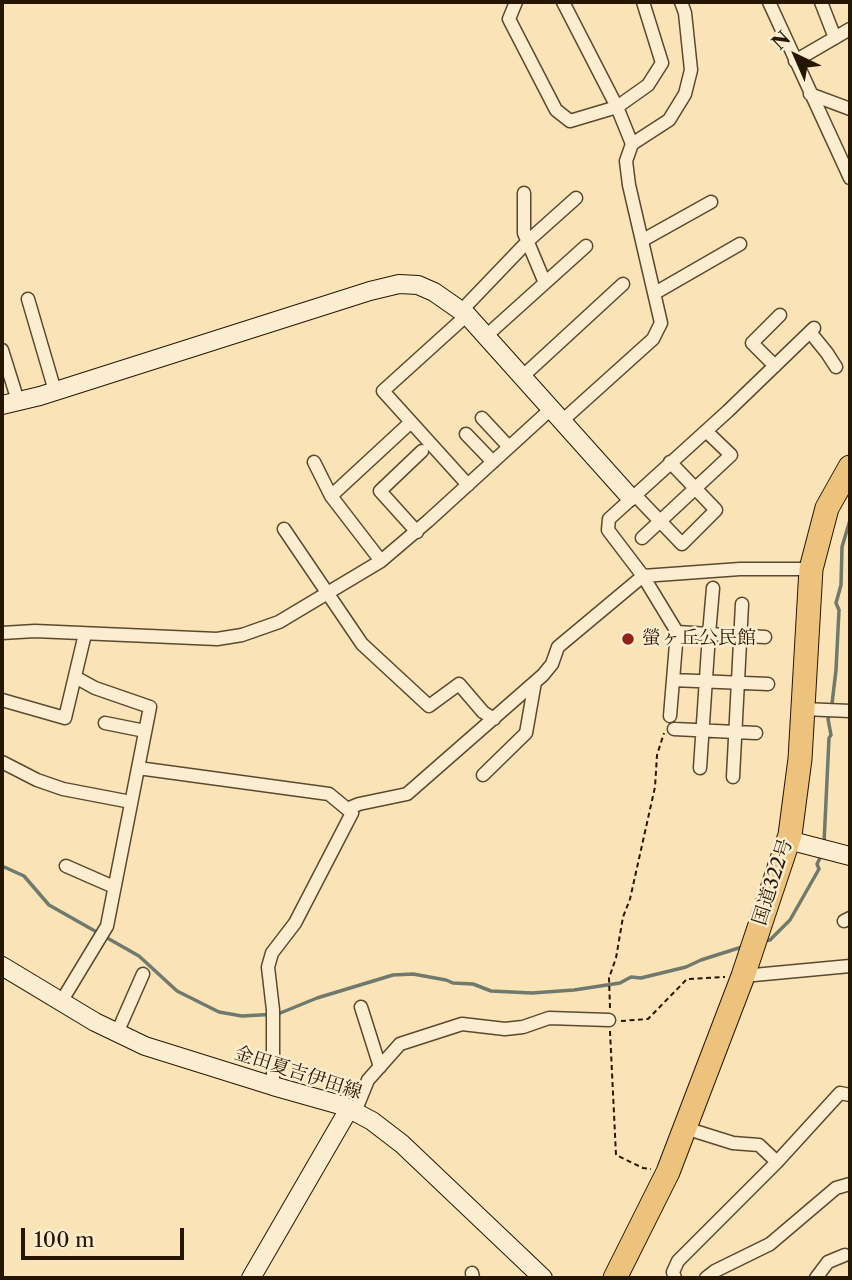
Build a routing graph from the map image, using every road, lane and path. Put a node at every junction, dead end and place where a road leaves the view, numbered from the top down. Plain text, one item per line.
1 (516, 2) edge
2 (563, 2) edge
3 (643, 2) edge
4 (681, 2) edge
5 (769, 2) edge
6 (821, 2) edge
7 (850, 29) edge
8 (835, 38) junction
9 (795, 61) junction
10 (810, 94) junction
11 (617, 107) junction
12 (850, 109) edge
13 (632, 144) junction
14 (850, 178) edge
15 (524, 193) dead end
16 (576, 198) dead end
17 (711, 202) dead end
18 (529, 240) junction
19 (643, 240) junction
20 (740, 244) dead end
21 (586, 246) dead end
22 (545, 283) junction
23 (623, 284) dead end
24 (655, 293) junction
25 (28, 299) dead end
26 (465, 312) junction
27 (780, 315) dead end
28 (486, 336) junction
29 (2, 350) edge
30 (775, 366) junction
31 (836, 367) dead end
32 (523, 376) junction
33 (55, 391) junction
34 (10, 403) edge
35 (557, 414) junction
36 (482, 418) dead end
37 (411, 422) junction
38 (706, 431) junction
39 (467, 434) dead end
40 (509, 447) junction
41 (422, 451) dead end
42 (314, 462) dead end
43 (670, 462) junction
44 (493, 463) junction
45 (850, 467) edge
46 (468, 485) junction
47 (695, 488) junction
48 (331, 496) junction
49 (632, 496) junction
50 (660, 521) junction
51 (284, 529) dead end
52 (416, 532) junction
53 (642, 538) dead end
54 (381, 561) junction
55 (811, 569) junction
56 (643, 576) junction
57 (713, 588) dead end
58 (329, 593) junction
59 (742, 604) dead end
60 (677, 632) junction
61 (2, 633) edge
62 (85, 634) junction
63 (709, 634) junction
64 (741, 636) junction
65 (765, 637) dead end
66 (75, 677) junction
67 (673, 680) junction
68 (706, 681) junction
69 (535, 682) junction
70 (738, 683) junction
71 (768, 684) dead end
72 (2, 700) edge
73 (803, 709) junction
74 (850, 710) edge
75 (670, 716) joint
76 (494, 719) junction
77 (105, 723) dead end
78 (674, 729) dead end
79 (703, 730) junction
80 (145, 731) junction
81 (736, 732) junction
82 (757, 733) dead end
83 (2, 762) edge
84 (138, 768) junction
85 (700, 768) dead end
86 (483, 775) dead end
87 (733, 777) dead end
88 (131, 802) junction
89 (347, 809) junction
90 (788, 840) junction
91 (850, 856) edge
92 (66, 866) dead end
93 (114, 887) junction
94 (2, 966) edge
95 (850, 966) edge
96 (744, 973) junction
97 (144, 974) dead end
98 (61, 1002) junction
99 (361, 1007) dead end
100 (609, 1020) junction
101 (117, 1033) junction
102 (380, 1067) junction
103 (273, 1086) junction
104 (850, 1095) edge
105 (352, 1110) junction
106 (685, 1128) junction
107 (777, 1162) junction
108 (668, 1172) junction
109 (850, 1184) edge
110 (845, 1255) dead end
111 (251, 1278) edge
112 (543, 1278) edge
113 (615, 1278) edge
114 (675, 1278) edge
115 (706, 1278) edge
116 (816, 1278) edge

1 - 11 street
2 - 11 street
3 - 11 street
4 - 13 street
5 - 9 street
6 - 8 street
7 - 8 street
8 - 9 street
9 - 10 street
10 - 12 street
10 - 14 street
11 - 13 street
13 - 19 street
15 - 18 street
16 - 18 street
17 - 19 street
18 - 22 street
18 - 26 street
19 - 24 street
20 - 24 street
21 - 22 street
22 - 28 street
23 - 32 street
24 - 35 street
25 - 33 street
26 - 28 street
26 - 33 street
26 - 37 street
27 - 30 street
28 - 32 street
29 - 34 street
30 - 31 street
30 - 38 street
32 - 35 street
33 - 34 street
35 - 40 street
35 - 49 street
36 - 40 street
37 - 46 street
37 - 48 street
38 - 43 street
38 - 47 street
39 - 44 street
40 - 44 street
41 - 52 street
42 - 48 street
43 - 47 street
43 - 49 street
44 - 46 street
45 - 55 highway, 国道322号
46 - 52 street
47 - 50 street
47 - 50 street
48 - 54 street
49 - 50 street
49 - 56 street
50 - 53 street
51 - 58 street
52 - 54 street
54 - 58 street
55 - 56 street
55 - 73 highway, 国道322号
56 - 60 street
56 - 69 street
57 - 63 street
58 - 62 street
58 - 76 street
59 - 64 street
60 - 63 street
60 - 67 street
61 - 62 street
62 - 66 street
63 - 64 street
63 - 68 street
64 - 65 street
64 - 70 street
66 - 72 street
66 - 80 street
67 - 68 street
67 - 75 street
68 - 70 street
68 - 79 street
69 - 76 street
69 - 86 street
70 - 71 street
70 - 81 street
73 - 74 street
73 - 90 highway, 国道322号
75 - 100 path
76 - 89 street
77 - 80 street
78 - 79 street
79 - 81 street
79 - 85 street
80 - 84 street
81 - 82 street
81 - 87 street
83 - 88 street
84 - 88 street
84 - 89 street
88 - 93 street
89 - 103 street
90 - 91 street
90 - 96 highway, 国道322号
92 - 93 street
93 - 98 street
94 - 98 street, 金田夏吉伊田線
95 - 96 street
96 - 100 path
96 - 106 highway, 国道322号
97 - 101 street
98 - 101 street, 金田夏吉伊田線
99 - 102 street
100 - 102 street
100 - 108 path
101 - 103 street, 金田夏吉伊田線
102 - 105 street
103 - 105 street, 金田夏吉伊田線
104 - 107 street
105 - 111 street
105 - 112 street, 金田夏吉伊田線
106 - 107 street
106 - 108 highway, 国道322号
107 - 114 street
108 - 113 highway, 国道322号
109 - 115 street
110 - 116 street

